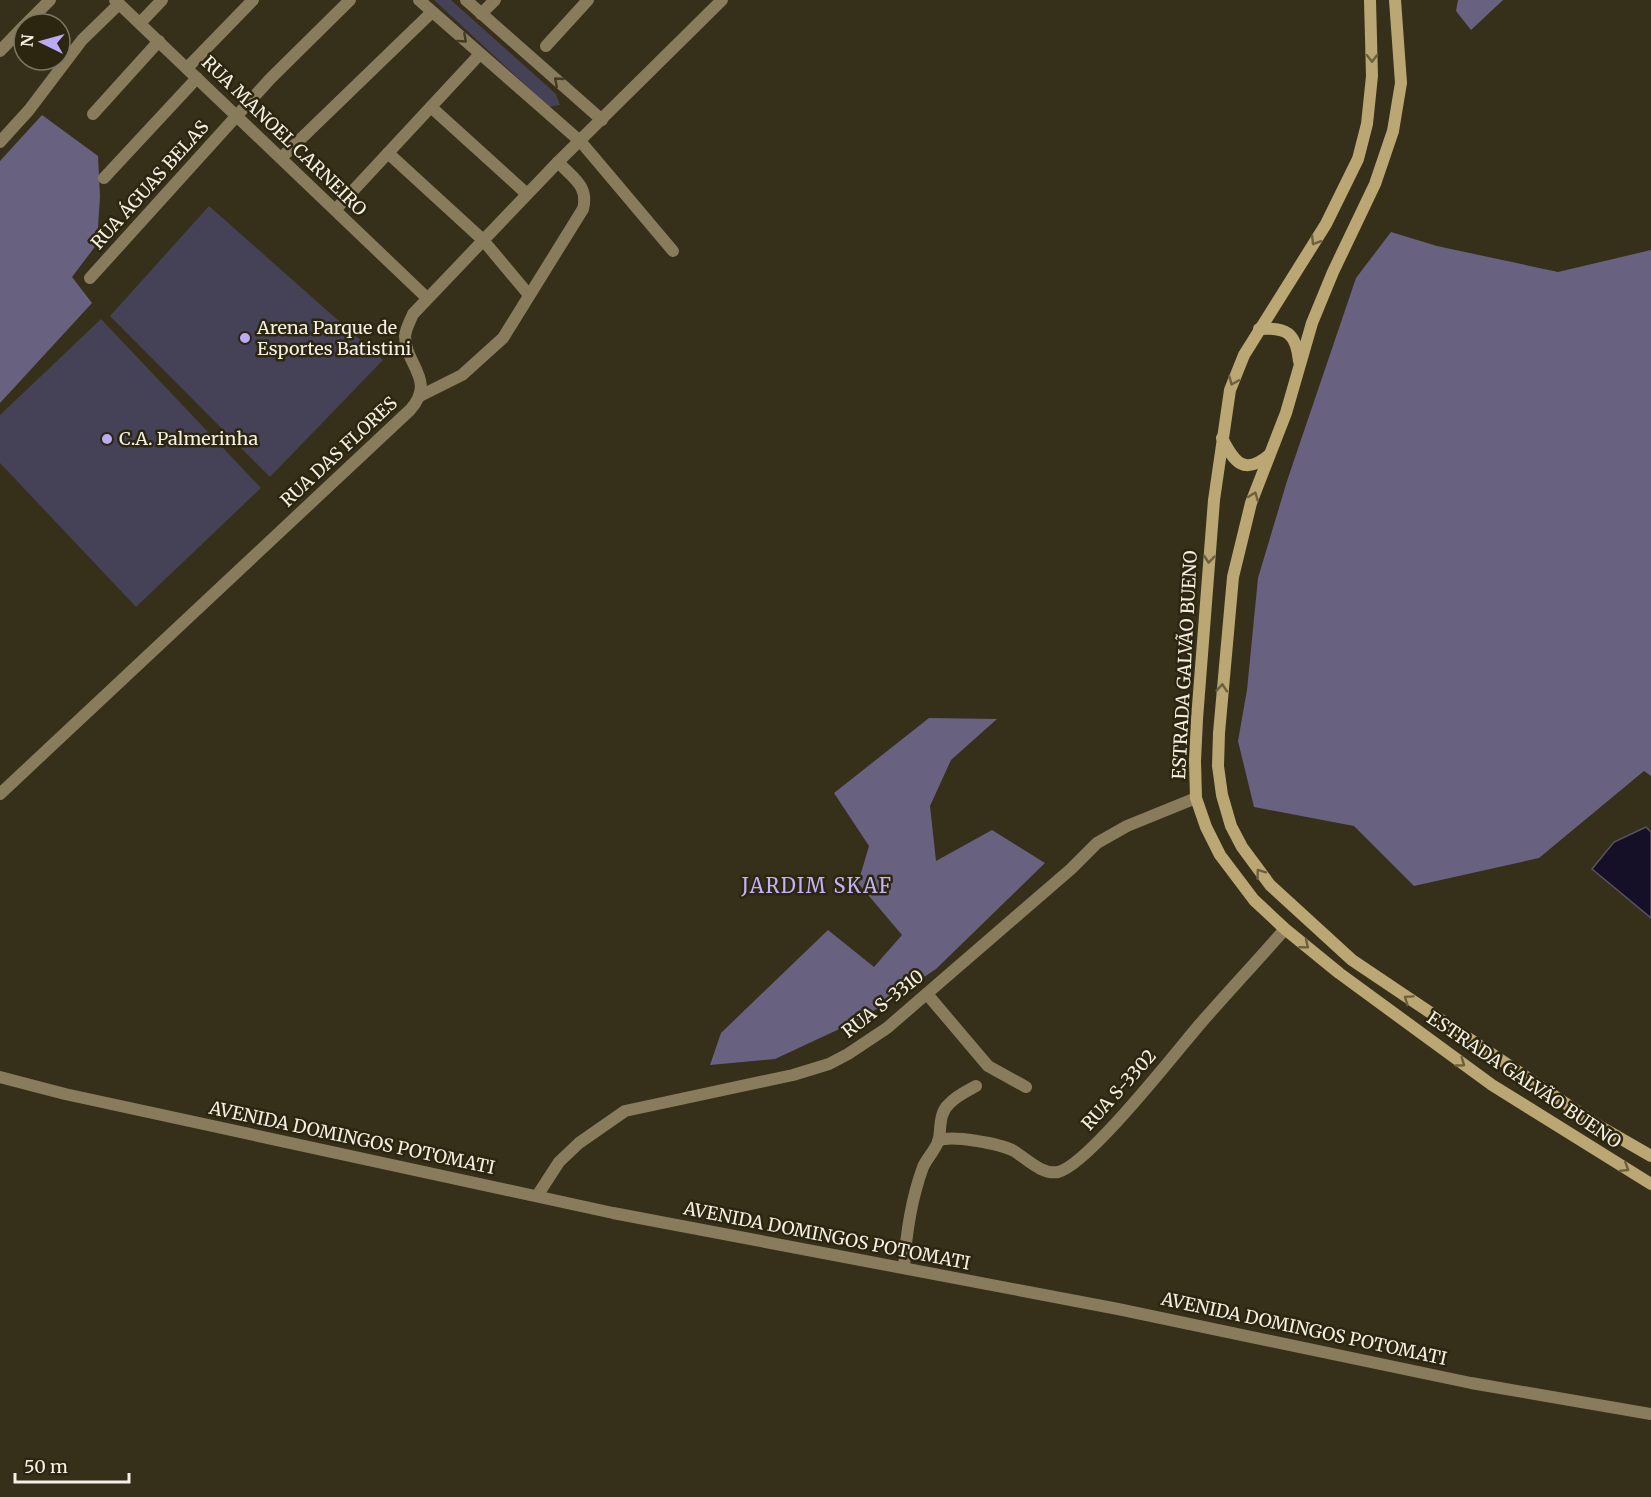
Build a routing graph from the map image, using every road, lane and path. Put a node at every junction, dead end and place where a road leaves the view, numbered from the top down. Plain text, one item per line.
1 (50, 0) edge
2 (162, 0) edge
3 (252, 0) edge
4 (350, 0) edge
5 (419, 0) edge
6 (466, 0) edge
7 (495, 0) edge
8 (588, 0) edge
9 (722, 0) edge
10 (1370, 0) edge
11 (1395, 0) edge
12 (117, 2) edge
13 (38, 12) edge
14 (432, 12) junction
15 (482, 14) junction
16 (140, 23) junction
17 (12, 39) edge
18 (159, 42) junction
19 (546, 45) dead end
20 (0, 51) edge
21 (480, 54) junction
22 (187, 68) junction
23 (197, 78) junction
24 (431, 107) junction
25 (93, 114) dead end
26 (237, 116) junction
27 (602, 120) junction
28 (0, 142) edge
29 (581, 142) junction
30 (388, 153) junction
31 (281, 158) junction
32 (558, 162) junction
33 (104, 178) dead end
34 (528, 194) junction
35 (336, 209) junction
36 (483, 240) junction
37 (673, 250) dead end
38 (90, 278) dead end
39 (529, 294) junction
40 (427, 298) junction
41 (1259, 329) junction
42 (1300, 365) junction
43 (420, 396) junction
44 (1222, 438) junction
45 (1270, 454) junction
46 (0, 794) edge
47 (1196, 798) junction
48 (1285, 929) junction
49 (927, 994) junction
50 (0, 1077) edge
51 (976, 1086) dead end
52 (1026, 1087) dead end
53 (938, 1141) junction
54 (1651, 1156) edge
55 (1651, 1185) edge
56 (537, 1196) junction
57 (904, 1268) junction
58 (1651, 1414) edge

1 - 13 street
2 - 16 street
3 - 22 street
4 - 26 street, RUA ÁGUAS BELAS
5 - 14 street
6 - 15 street
7 - 15 street
8 - 19 street
9 - 27 street, RUA DAS FLORES
10 -> 41 main road, ESTRADA GALVÃO BUENO
11 - 42 main road, ESTRADA GALVÃO BUENO
12 - 16 street, RUA MANOEL CARNEIRO
12 - 28 street
14 -> 21 street
14 - 31 street
27 -> 15 street
16 - 18 street, RUA MANOEL CARNEIRO
17 - 20 street
18 - 22 street, RUA MANOEL CARNEIRO
18 - 25 street
21 - 24 street
21 - 29 street
22 - 23 street, RUA MANOEL CARNEIRO
23 - 26 street, RUA MANOEL CARNEIRO
23 - 33 street
24 - 30 street
24 - 34 street
26 - 31 street, RUA MANOEL CARNEIRO
26 - 38 street, RUA ÁGUAS BELAS
27 - 29 street, RUA DAS FLORES
29 - 32 street, RUA DAS FLORES
29 - 37 street
30 - 35 street
30 - 36 street
31 - 35 street, RUA MANOEL CARNEIRO
32 - 34 street, RUA DAS FLORES
32 - 39 street
34 - 36 street, RUA DAS FLORES
35 - 40 street, RUA MANOEL CARNEIRO
36 - 39 street
36 - 40 street, RUA DAS FLORES
39 - 43 street
40 - 43 street, RUA DAS FLORES
41 - 42 main road
41 -> 44 main road, ESTRADA GALVÃO BUENO
42 - 45 main road, ESTRADA GALVÃO BUENO
43 - 46 street, RUA DAS FLORES
44 - 45 main road
44 -> 47 main road, ESTRADA GALVÃO BUENO
54 -> 45 main road, ESTRADA GALVÃO BUENO
47 - 48 main road, ESTRADA GALVÃO BUENO
47 - 49 street, RUA S-3310
48 - 53 street, RUA S-3302
48 -> 55 main road, ESTRADA GALVÃO BUENO
49 - 52 street
49 - 56 street, RUA S-3310
50 - 56 street, AVENIDA DOMINGOS POTOMATI
51 - 53 street
53 - 57 street
56 - 57 street, AVENIDA DOMINGOS POTOMATI
57 - 58 street, AVENIDA DOMINGOS POTOMATI

